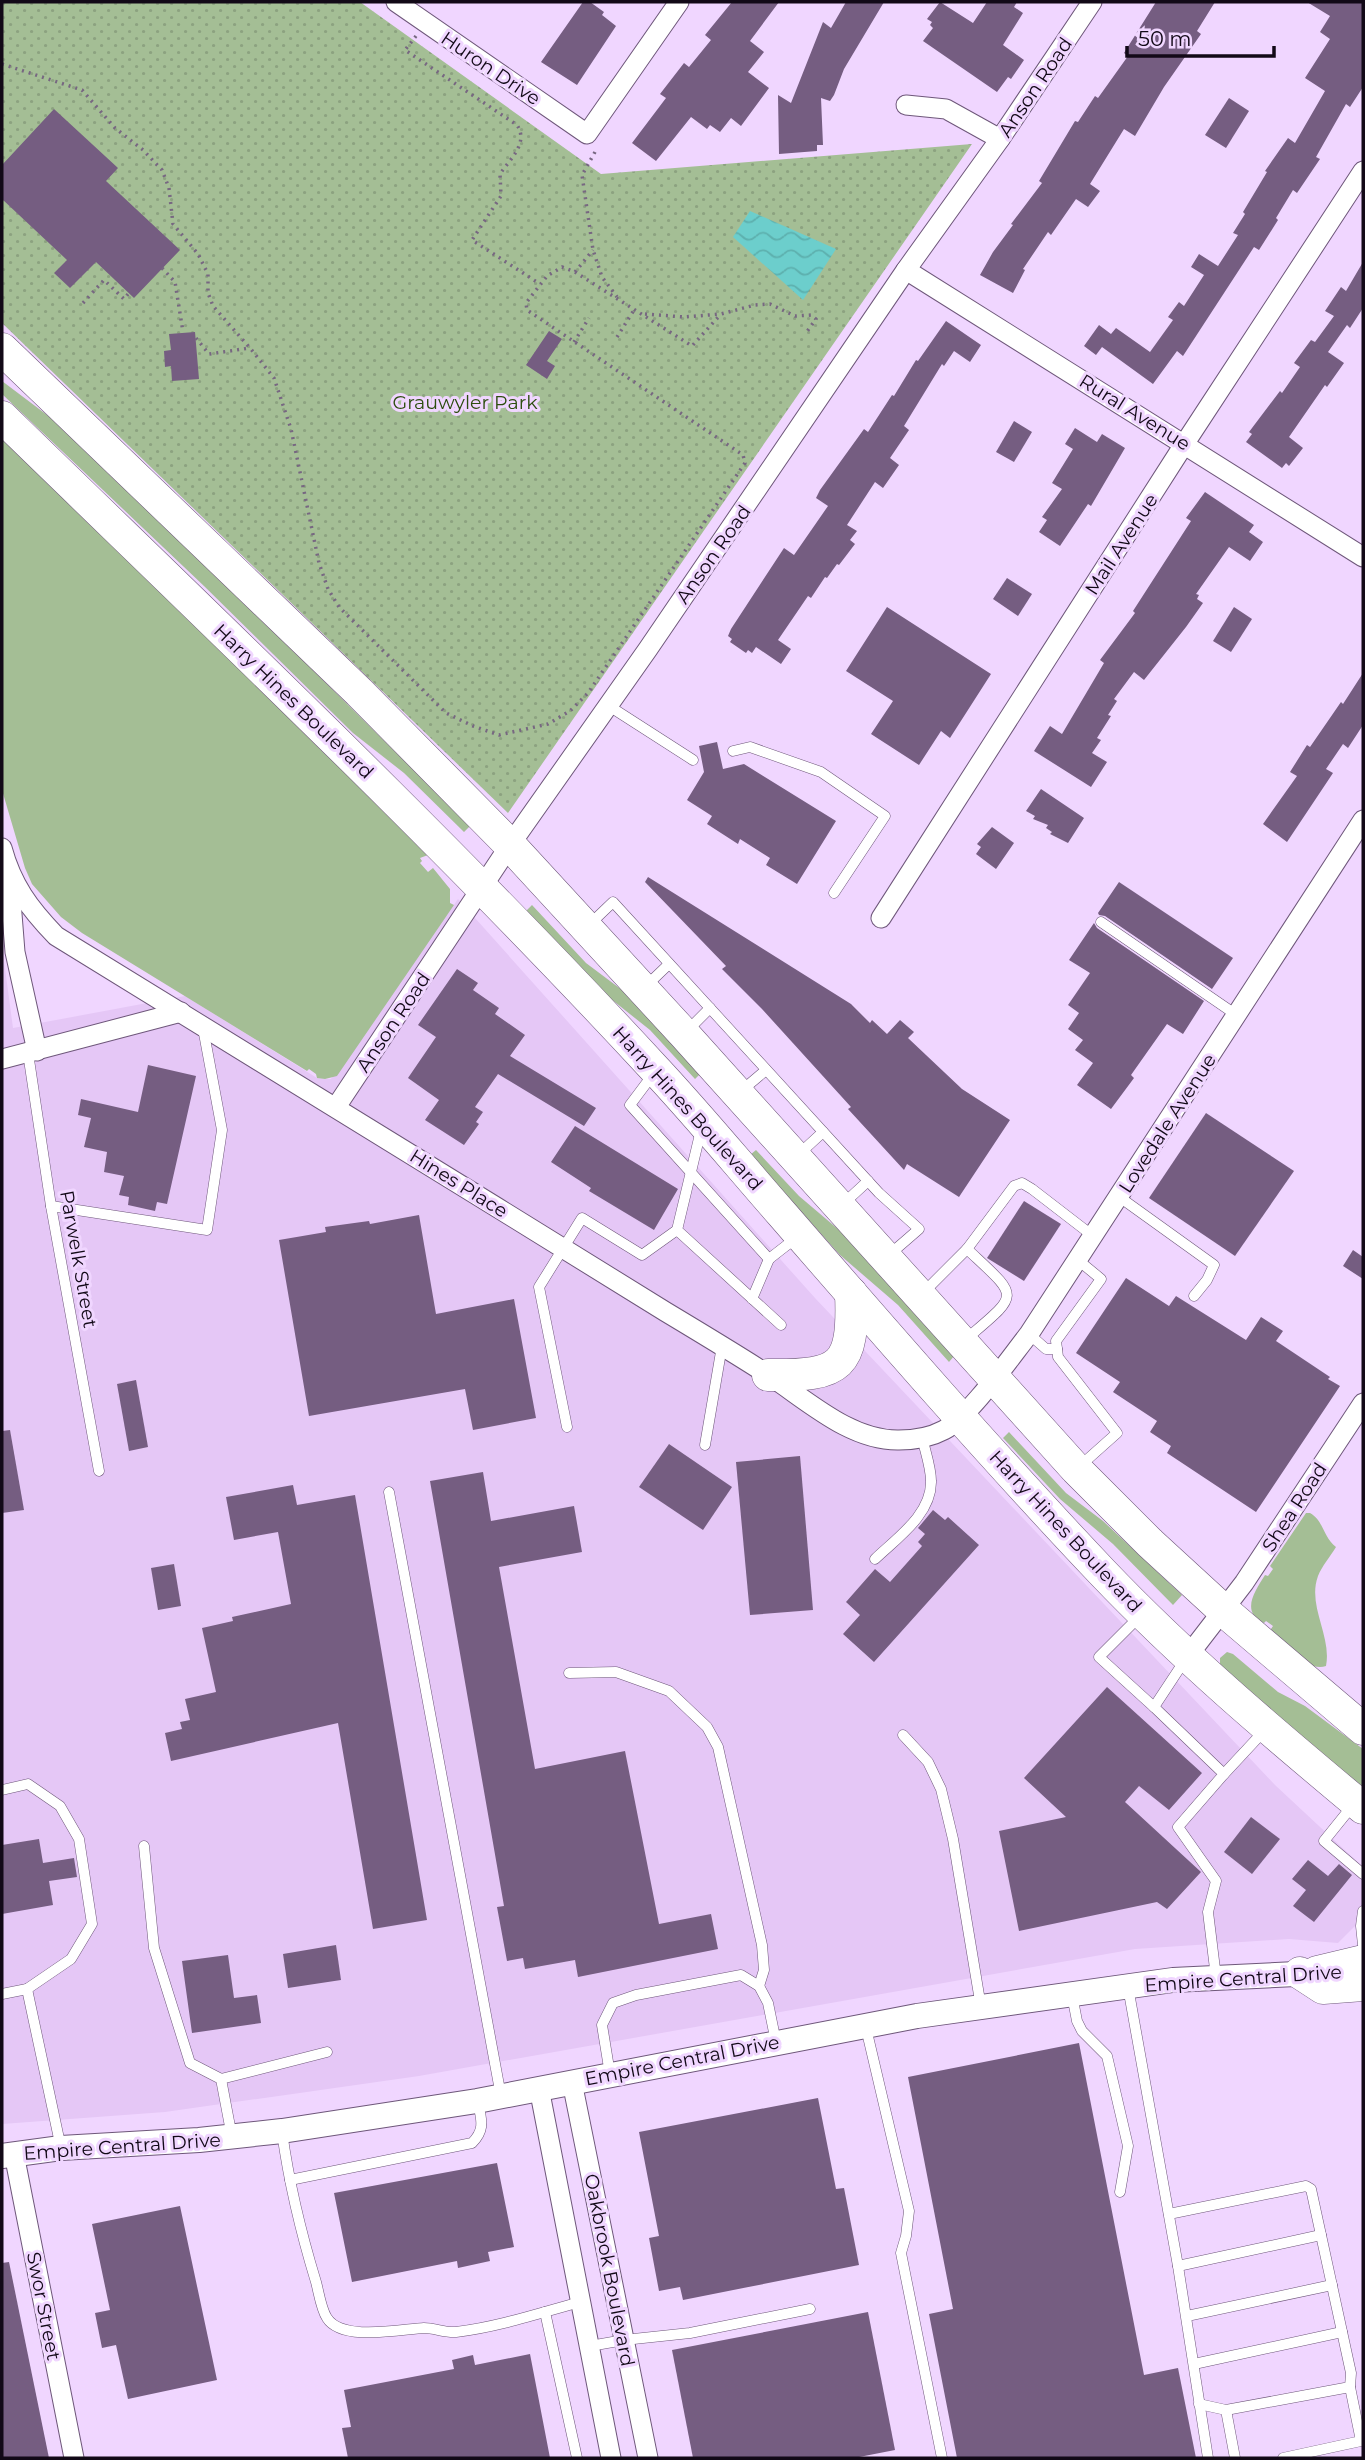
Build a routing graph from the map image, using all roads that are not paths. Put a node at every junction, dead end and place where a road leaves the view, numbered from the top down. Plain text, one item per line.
1 (396, 2) edge
2 (679, 2) edge
3 (1092, 2) edge
4 (906, 105) dead end
5 (1000, 139) junction
6 (1363, 171) edge
7 (906, 270) junction
8 (2, 349) edge
9 (2, 417) edge
10 (1185, 443) junction
11 (1363, 556) edge
12 (608, 706) junction
13 (733, 751) dead end
14 (693, 760) dead end
15 (1363, 820) edge
16 (510, 845) junction
17 (2, 848) edge
18 (8, 872) junction
19 (484, 887) junction
20 (834, 893) dead end
21 (881, 918) dead end
22 (1101, 922) dead end
23 (586, 927) junction
24 (669, 964) junction
25 (643, 989) junction
26 (710, 1008) junction
27 (181, 1012) junction
28 (1238, 1016) junction
29 (202, 1024) junction
30 (684, 1034) junction
31 (32, 1052) junction
32 (2, 1059) edge
33 (656, 1070) junction
34 (766, 1070) junction
35 (738, 1094) junction
36 (336, 1107) junction
37 (703, 1123) junction
38 (823, 1132) junction
39 (795, 1157) junction
40 (689, 1172) junction
41 (868, 1181) junction
42 (1118, 1196) junction
43 (51, 1206) junction
44 (840, 1207) junction
45 (677, 1230) junction
46 (800, 1235) junction
47 (1093, 1236) junction
48 (563, 1248) junction
49 (967, 1249) junction
50 (886, 1258) junction
51 (769, 1259) junction
52 (1078, 1260) junction
53 (851, 1293) junction
54 (920, 1296) junction
55 (1194, 1296) dead end
56 (752, 1299) junction
57 (781, 1325) dead end
58 (1029, 1334) junction
59 (962, 1342) junction
60 (722, 1346) junction
61 (1057, 1349) junction
62 (768, 1375) junction
63 (994, 1378) junction
64 (1363, 1403) edge
65 (960, 1417) junction
66 (567, 1427) dead end
67 (922, 1437) junction
68 (705, 1445) dead end
69 (1076, 1469) junction
70 (99, 1471) dead end
71 (389, 1492) dead end
72 (875, 1559) dead end
73 (1223, 1610) junction
74 (1143, 1613) junction
75 (1187, 1657) junction
76 (569, 1673) dead end
77 (1154, 1706) junction
78 (1267, 1727) junction
79 (1363, 1729) edge
80 (903, 1735) dead end
81 (1224, 1774) junction
82 (2, 1790) edge
83 (1359, 1805) edge
84 (144, 1846) dead end
85 (1363, 1874) edge
86 (1363, 1910) edge
87 (1363, 1945) edge
88 (1363, 1961) edge
89 (1363, 1970) edge
90 (1309, 1973) junction
91 (1216, 1977) junction
92 (1363, 1985) edge
93 (759, 1986) junction
94 (1128, 1986) junction
95 (27, 1989) junction
96 (2, 1994) edge
97 (1072, 1995) junction
98 (981, 2007) junction
99 (866, 2025) junction
100 (776, 2042) junction
101 (327, 2052) dead end
102 (610, 2074) junction
103 (221, 2079) junction
104 (572, 2082) junction
105 (539, 2088) junction
106 (489, 2099) junction
107 (282, 2131) junction
108 (232, 2137) junction
109 (61, 2148) junction
110 (8, 2155) edge
111 (290, 2180) junction
112 (1120, 2192) dead end
113 (1169, 2214) junction
114 (1321, 2235) junction
115 (1178, 2266) junction
116 (1332, 2285) junction
117 (580, 2302) junction
118 (810, 2309) dead end
119 (545, 2312) junction
120 (1187, 2316) junction
121 (1342, 2332) junction
122 (624, 2340) junction
123 (590, 2346) junction
124 (1194, 2364) junction
125 (1350, 2387) junction
126 (1199, 2404) junction
127 (1226, 2410) junction
128 (1361, 2441) junction
129 (1363, 2454) edge
130 (74, 2458) edge
131 (577, 2458) edge
132 (611, 2458) edge
133 (648, 2458) edge
134 (942, 2458) edge
135 (1208, 2458) edge
136 (1234, 2458) edge
137 (1283, 2458) edge

1 - 2 street, Huron Drive
3 - 5 street, Anson Road
4 - 5 street
5 - 7 street, Anson Road
6 - 10 street, Mail Avenue
7 - 10 street, Rural Avenue
7 - 12 street, Anson Road
8 - 16 main road
9 - 19 main road, Harry Hines Boulevard
10 - 11 street, Rural Avenue
10 - 21 street, Mail Avenue
12 - 14 lane
12 - 16 street, Anson Road
13 - 20 lane
15 - 28 street, Lovedale Avenue
16 - 19 street, Anson Road
16 - 23 main road
17 - 18 street, Hines Place
18 - 27 street, Hines Place
18 - 31 street
19 - 33 main road, Harry Hines Boulevard
19 - 36 street, Anson Road
22 - 28 lane
23 - 24 lane
23 - 25 main road
24 - 25 lane
24 - 26 lane
25 - 30 main road
26 - 30 lane
26 - 34 lane
27 - 29 street, Hines Place
27 - 31 street
28 - 42 street, Lovedale Avenue
29 - 36 street, Hines Place
29 - 43 lane
30 - 35 main road
31 - 32 street
31 - 43 lane, Parwelk Street
33 - 37 main road, Harry Hines Boulevard
33 - 40 lane
34 - 35 lane
34 - 38 lane
35 - 37 main road
35 - 39 main road
36 - 48 street, Hines Place
37 - 40 lane
37 - 46 main road, Harry Hines Boulevard
38 - 39 lane
38 - 41 lane
39 - 44 main road
40 - 45 lane
40 - 51 lane
41 - 44 lane
41 - 50 lane
42 - 47 street, Lovedale Avenue
42 - 55 lane
43 - 70 lane, Parwelk Street
44 - 50 main road
45 - 48 lane
45 - 56 lane
46 - 51 lane
46 - 53 main road, Harry Hines Boulevard
47 - 49 lane
47 - 52 street, Lovedale Avenue
48 - 60 street, Hines Place
48 - 66 lane
49 - 54 lane
49 - 59 lane
50 - 54 main road
51 - 56 lane
52 - 58 street, Lovedale Avenue
52 - 61 lane
53 - 62 main road
53 - 65 main road, Harry Hines Boulevard
54 - 59 main road
56 - 57 lane
58 - 61 lane
58 - 63 street, Lovedale Avenue
59 - 63 main road
60 - 62 street, Hines Place
60 - 68 lane
61 - 69 lane
62 - 67 street, Hines Place
63 - 65 street, Lovedale Avenue
63 - 69 main road
64 - 73 street, Shea Road
65 - 67 street, Hines Place
65 - 74 main road, Harry Hines Boulevard
67 - 72 lane
69 - 73 main road
71 - 106 lane
73 - 75 street, Shea Road
73 - 79 main road
74 - 75 main road, Harry Hines Boulevard
74 - 77 lane
75 - 77 lane
75 - 78 main road, Harry Hines Boulevard
76 - 93 lane
77 - 81 lane
78 - 81 lane
78 - 83 main road, Harry Hines Boulevard
80 - 98 lane
81 - 91 lane
82 - 95 lane
83 - 85 lane
84 - 103 lane
86 - 87 lane
88 - 90 main road
89 - 90 street, Empire Central Drive
90 - 91 street, Empire Central Drive
90 - 92 main road
91 - 94 street, Empire Central Drive
93 - 100 lane
93 - 102 lane
94 - 97 street, Empire Central Drive
94 - 113 lane
95 - 96 lane
95 - 109 lane
97 - 98 street, Empire Central Drive
97 - 112 lane
98 - 99 street, Empire Central Drive
99 - 100 street, Empire Central Drive
99 - 134 lane
100 - 102 street, Empire Central Drive
101 - 103 lane
102 - 104 street, Empire Central Drive
103 - 108 lane
104 - 105 street, Empire Central Drive
104 - 122 street, Oakbrook Boulevard
105 - 106 street, Empire Central Drive
105 - 117 street, Oakbrook Boulevard
106 - 107 street, Empire Central Drive
106 - 111 lane
107 - 108 street, Empire Central Drive
107 - 111 lane
108 - 109 street, Empire Central Drive
109 - 110 street, Empire Central Drive
110 - 130 street, Swor Street
111 - 119 lane
113 - 114 lane
113 - 115 lane
114 - 115 lane
114 - 116 lane
115 - 120 lane
116 - 120 lane
116 - 121 lane
117 - 119 lane
117 - 123 street, Oakbrook Boulevard
118 - 122 lane
119 - 131 lane
120 - 124 lane
121 - 124 lane
121 - 125 lane
122 - 123 lane
122 - 133 street, Oakbrook Boulevard
123 - 132 street, Oakbrook Boulevard
124 - 126 lane
125 - 127 lane
125 - 128 lane
126 - 127 lane
126 - 135 lane
127 - 136 lane
128 - 129 lane
128 - 137 lane

